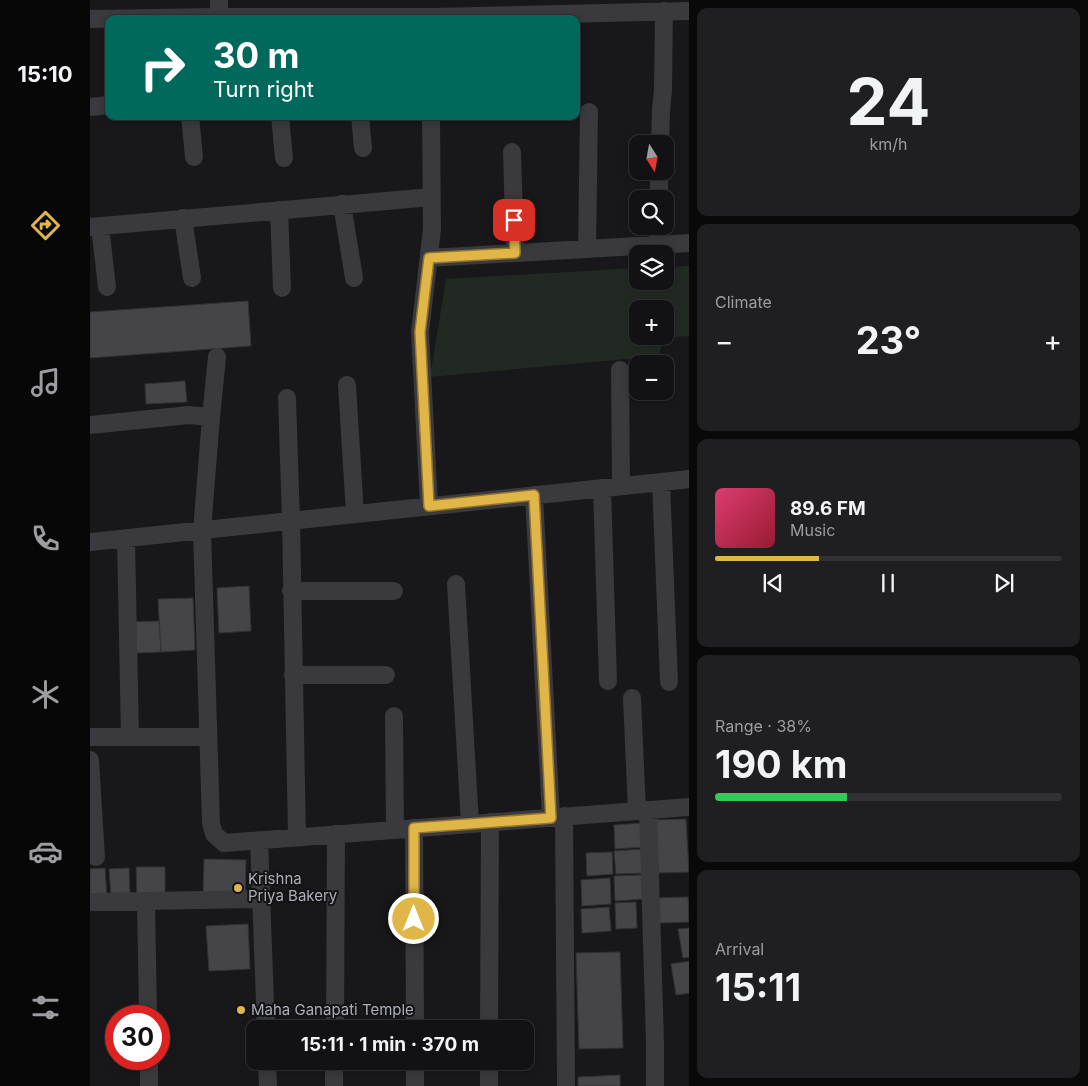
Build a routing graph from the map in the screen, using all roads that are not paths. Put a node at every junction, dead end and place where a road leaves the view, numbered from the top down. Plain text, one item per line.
1 (623, 6) edge
2 (219, 8) edge
3 (664, 11) junction
4 (689, 11) edge
5 (432, 12) edge
6 (137, 15) edge
7 (478, 15) edge
8 (574, 15) edge
9 (105, 18) edge
10 (90, 19) edge
11 (105, 105) edge
12 (90, 107) edge
13 (589, 112) dead end
14 (190, 120) edge
15 (280, 120) edge
16 (360, 120) edge
17 (431, 120) edge
18 (660, 135) edge
19 (363, 148) dead end
20 (512, 152) dead end
21 (194, 157) dead end
22 (284, 158) dead end
23 (432, 197) junction
24 (342, 204) junction
25 (279, 210) junction
26 (184, 218) junction
27 (95, 226) edge
28 (658, 235) edge
29 (689, 243) edge
30 (658, 245) joint
31 (629, 247) edge
32 (587, 249) junction
33 (515, 253) junction
34 (429, 258) junction
35 (192, 278) dead end
36 (354, 278) dead end
37 (107, 287) dead end
38 (282, 288) dead end
39 (217, 357) dead end
40 (620, 370) dead end
41 (347, 385) dead end
42 (287, 398) dead end
43 (211, 417) junction
44 (90, 425) edge
45 (689, 479) edge
46 (661, 482) junction
47 (621, 486) junction
48 (602, 488) junction
49 (534, 495) junction
50 (429, 506) junction
51 (355, 514) junction
52 (291, 521) junction
53 (202, 530) junction
54 (126, 539) junction
55 (90, 542) edge
56 (456, 584) dead end
57 (394, 591) dead end
58 (291, 592) junction
59 (386, 675) dead end
60 (293, 676) junction
61 (608, 681) dead end
62 (669, 682) dead end
63 (632, 698) dead end
64 (394, 716) dead end
65 (90, 737) edge
66 (130, 737) junction
67 (208, 737) junction
68 (90, 760) edge
69 (689, 807) edge
70 (642, 810) junction
71 (558, 817) junction
72 (490, 822) junction
73 (470, 824) junction
74 (414, 828) junction
75 (395, 830) junction
76 (336, 834) junction
77 (297, 837) junction
78 (258, 840) junction
79 (96, 857) dead end
80 (260, 899) junction
81 (146, 901) junction
82 (90, 902) edge
83 (148, 1005) edge
84 (266, 1020) edge
85 (335, 1020) edge
86 (415, 1020) edge
87 (489, 1020) edge
88 (149, 1070) edge
89 (267, 1070) edge
90 (334, 1070) edge
91 (415, 1070) edge
92 (489, 1070) edge
93 (149, 1086) edge
94 (268, 1086) edge
95 (334, 1086) edge
96 (416, 1086) edge
97 (489, 1086) edge
98 (566, 1086) edge
99 (655, 1086) edge

1 - 3 street
1 - 8 street
2 - 5 street
2 - 6 street
3 - 4 street
3 - 18 street
5 - 7 street
9 - 10 street
11 - 12 street
13 - 32 street
14 - 21 street
15 - 22 street
16 - 19 street
17 - 23 street
20 - 33 street
23 - 24 street
23 - 34 street
24 - 25 street
24 - 36 street
25 - 26 street
25 - 38 street
26 - 27 street
26 - 35 street
27 - 37 street
28 - 30 street
29 - 30 street
31 - 32 street
32 - 33 street
33 - 34 street
34 - 50 street
39 - 43 street
40 - 47 street
41 - 51 street
42 - 52 street
43 - 44 street
43 - 53 street
45 - 46 street
46 - 47 street
46 - 62 street
47 - 48 street
48 - 49 street
48 - 61 street
49 - 50 street
49 - 71 street
50 - 51 street
51 - 52 street
52 - 53 street
52 - 58 street
53 - 54 street
53 - 67 street
54 - 55 street
54 - 66 street
56 - 73 street
57 - 58 street
58 - 60 street
59 - 60 street
60 - 77 street
63 - 70 street
64 - 75 street
65 - 66 street
66 - 67 street
67 - 78 street
68 - 79 street
69 - 70 street
70 - 71 street
70 - 99 street
71 - 72 street
71 - 98 street
72 - 73 street
72 - 87 street
73 - 74 street
74 - 75 street
74 - 86 street
75 - 76 street
76 - 77 street
76 - 85 street
77 - 78 street
78 - 80 street
80 - 81 street
80 - 84 street
81 - 82 street
81 - 83 street
88 - 93 street
89 - 94 street
90 - 95 street
91 - 96 street
92 - 97 street

